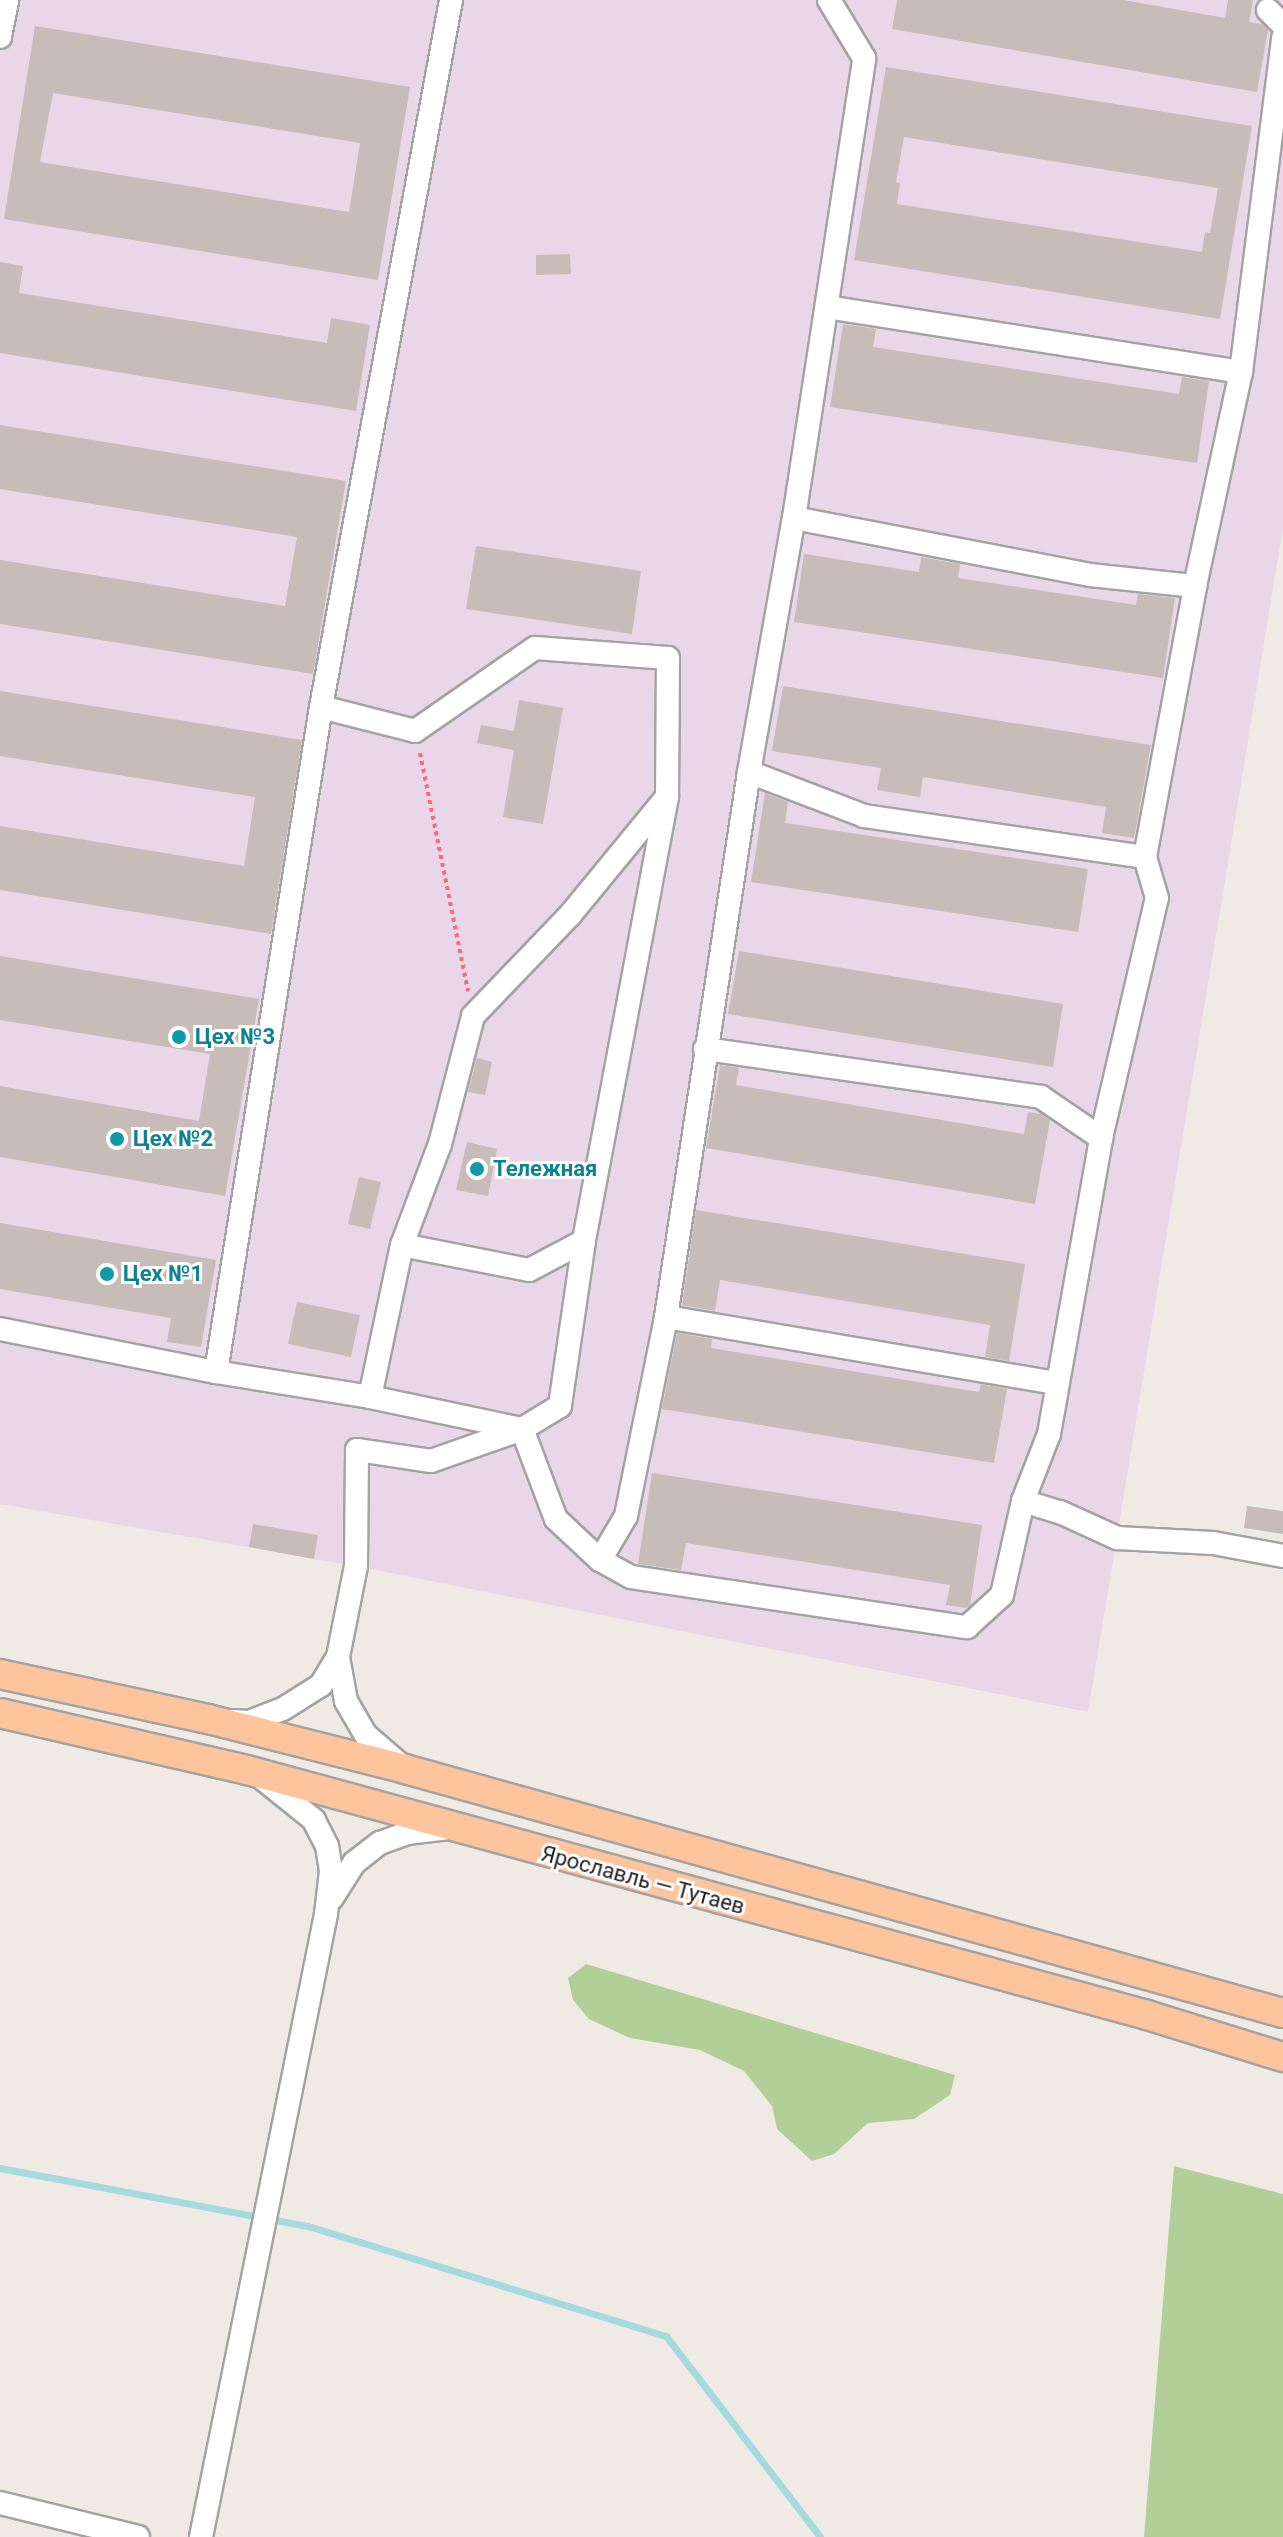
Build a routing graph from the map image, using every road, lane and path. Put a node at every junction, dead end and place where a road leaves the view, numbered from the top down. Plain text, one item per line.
1 (7, 0) edge
2 (451, 0) edge
3 (829, 0) edge
4 (0, 37) edge
5 (1283, 38) edge
6 (827, 307) junction
7 (1241, 372) junction
8 (794, 518) junction
9 (1195, 586) junction
10 (321, 707) junction
11 (415, 731) junction
12 (749, 772) junction
13 (667, 797) junction
14 (1145, 857) junction
15 (473, 1016) junction
16 (705, 1049) junction
17 (1101, 1138) junction
18 (584, 1241) junction
19 (402, 1245) junction
20 (666, 1317) junction
21 (0, 1329) edge
22 (216, 1372) junction
23 (1057, 1383) junction
24 (370, 1397) junction
25 (522, 1429) junction
26 (1023, 1501) junction
27 (1283, 1556) edge
28 (600, 1560) junction
29 (338, 1657) junction
30 (0, 1674) edge
31 (0, 1713) edge
32 (208, 1719) junction
33 (405, 1769) junction
34 (247, 1770) junction
35 (454, 1828) junction
36 (326, 1914) junction
37 (1283, 2013) edge
38 (1283, 2057) edge
39 (0, 2503) edge
40 (138, 2537) edge
41 (201, 2537) edge

1 - 4 street
2 - 10 street
3 - 6 street
5 - 7 street
6 - 7 street
6 - 8 street
7 - 9 street
8 - 9 street
8 - 12 street
9 - 14 street
10 - 11 street
10 - 22 street
11 - 13 street
11 - 15 path
12 - 14 street
12 - 16 street
13 - 15 street
13 - 18 street
14 - 17 street
15 - 19 street
16 - 17 street
16 - 20 street
17 - 23 street
18 - 19 street
18 - 25 street
19 - 24 street
20 - 23 street
20 - 28 street
21 - 22 street
22 - 24 street
23 - 26 street
24 - 25 street
25 - 28 street
25 - 29 street
26 - 27 street
26 - 28 street
29 - 32 street
29 - 33 street
30 - 32 main road, Ярославль — Тутаев
31 - 34 main road, Ярославль — Тутаев
32 - 33 main road, Ярославль — Тутаев
33 - 37 main road, Ярославль — Тутаев
34 - 35 main road, Ярославль — Тутаев
34 - 36 street
35 - 36 street
35 - 38 main road, Ярославль — Тутаев
36 - 41 street
39 - 40 street

